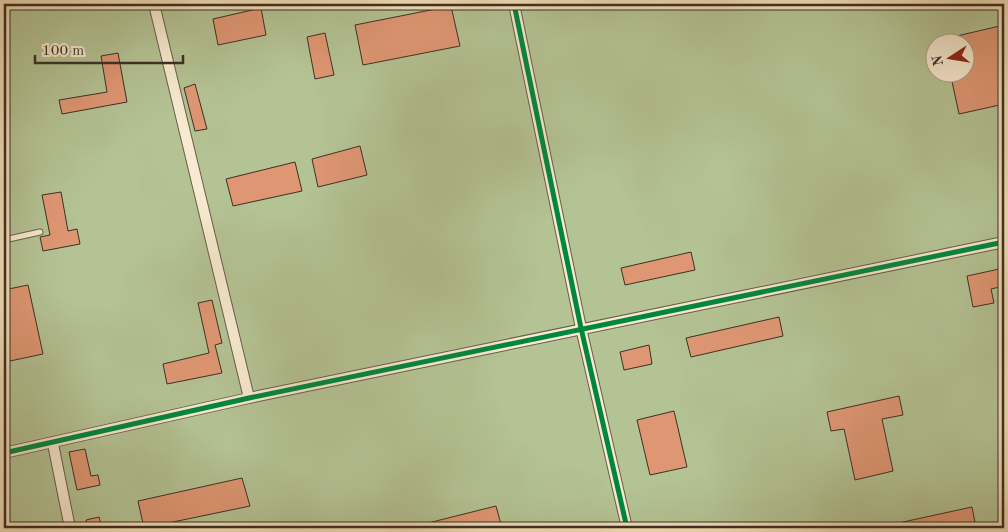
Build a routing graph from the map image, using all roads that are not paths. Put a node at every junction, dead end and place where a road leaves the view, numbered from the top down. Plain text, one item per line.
1 (154, 4) edge
2 (514, 4) edge
3 (40, 232) dead end
4 (4, 240) edge
5 (1004, 242) edge
6 (582, 328) junction
7 (249, 398) junction
8 (52, 444) junction
9 (4, 454) edge
10 (70, 528) edge
11 (627, 528) edge

1 - 7 street
2 - 6 street
3 - 4 lane
5 - 6 street
6 - 7 street
6 - 11 street
7 - 8 street
8 - 9 street
8 - 10 street

